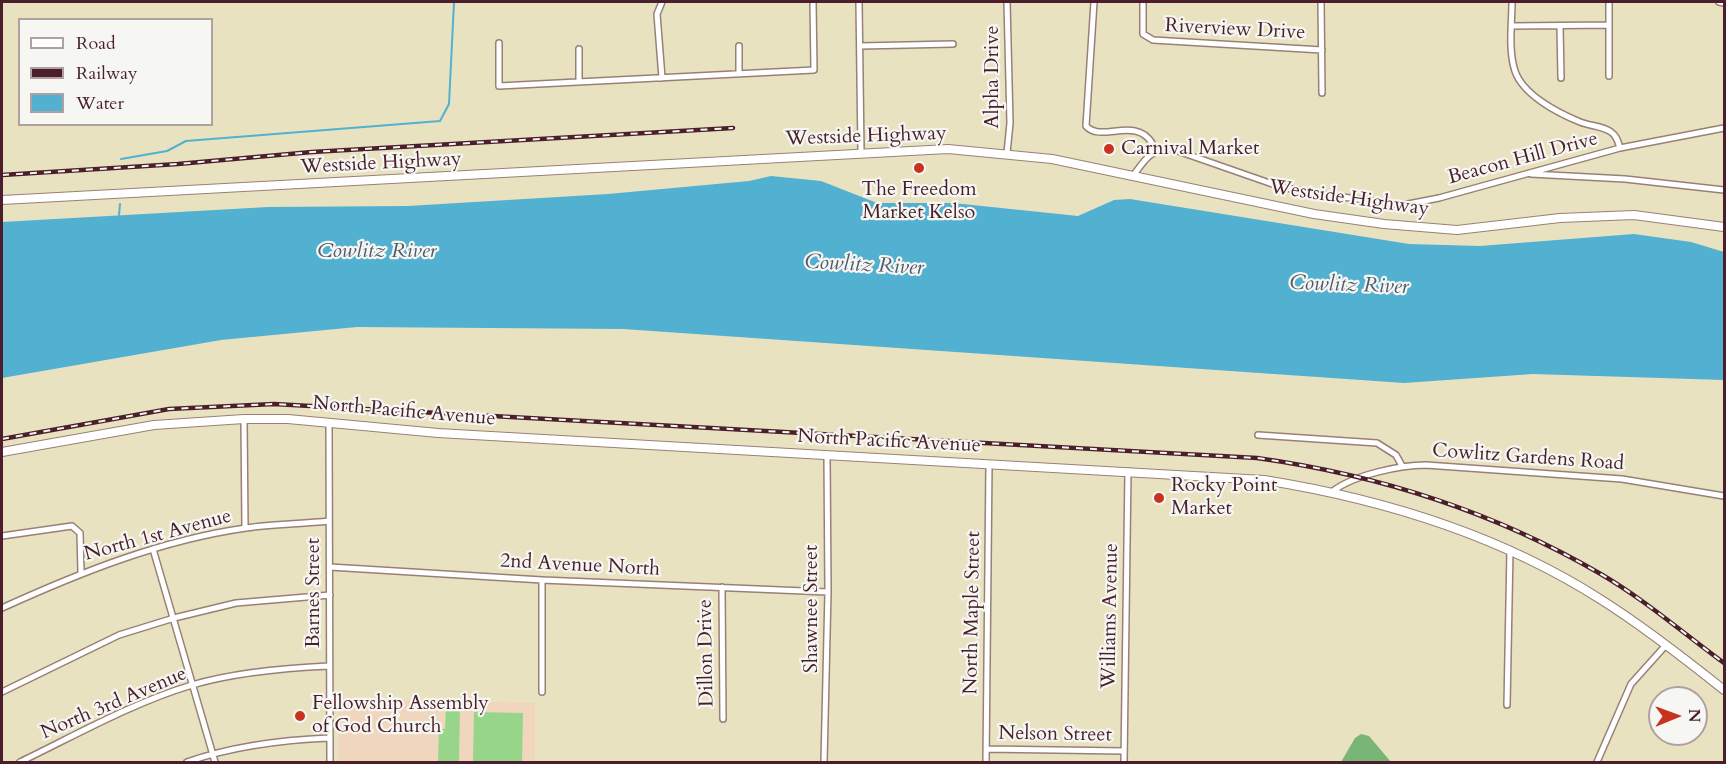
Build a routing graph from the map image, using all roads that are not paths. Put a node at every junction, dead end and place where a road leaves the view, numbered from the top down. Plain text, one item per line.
1 (662, 2) edge
2 (813, 2) edge
3 (859, 2) edge
4 (1007, 2) edge
5 (1094, 2) edge
6 (1143, 2) edge
7 (1321, 2) edge
8 (1512, 2) edge
9 (1609, 2) edge
10 (1719, 2) edge
11 (1725, 3) edge
12 (1609, 25) junction
13 (1512, 26) junction
14 (1560, 26) junction
15 (499, 43) dead end
16 (953, 44) dead end
17 (739, 46) dead end
18 (860, 46) junction
19 (579, 49) dead end
20 (1322, 50) junction
21 (739, 73) junction
22 (1609, 76) dead end
23 (662, 78) junction
24 (1562, 78) dead end
25 (579, 80) junction
26 (1322, 93) dead end
27 (1725, 128) edge
28 (1620, 148) junction
29 (861, 152) junction
30 (1007, 153) junction
31 (1149, 155) junction
32 (1527, 173) junction
33 (1133, 176) junction
34 (1725, 190) edge
35 (2, 200) edge
36 (1725, 227) edge
37 (244, 419) junction
38 (329, 423) junction
39 (1258, 435) dead end
40 (2, 452) edge
41 (826, 455) junction
42 (989, 464) junction
43 (1402, 466) junction
44 (1128, 471) junction
45 (1333, 491) junction
46 (1725, 496) edge
47 (329, 521) junction
48 (245, 528) junction
49 (2, 536) edge
50 (153, 549) junction
51 (1510, 550) junction
52 (330, 567) junction
53 (81, 572) junction
54 (542, 580) junction
55 (722, 587) junction
56 (828, 592) junction
57 (330, 595) junction
58 (2, 608) edge
59 (174, 618) junction
60 (1666, 645) junction
61 (329, 666) junction
62 (193, 684) junction
63 (1725, 690) edge
64 (2, 692) edge
65 (542, 692) dead end
66 (1507, 705) dead end
67 (723, 719) dead end
68 (329, 738) junction
69 (986, 749) junction
70 (1124, 751) junction
71 (212, 753) junction
72 (20, 762) edge
73 (187, 762) edge
74 (215, 762) edge
75 (330, 762) edge
76 (825, 762) edge
77 (986, 762) edge
78 (1124, 762) edge
79 (1596, 762) edge

1 - 23 street
2 - 21 street
3 - 18 street
4 - 30 street, Alpha Drive
5 - 31 street
6 - 20 street, Riverview Drive
7 - 20 street
8 - 13 street
9 - 12 street
10 - 11 street
12 - 14 street
12 - 22 street
13 - 14 street
13 - 28 street
14 - 24 street
15 - 25 street
16 - 18 street
17 - 21 street
18 - 29 street
19 - 25 street
20 - 26 street
21 - 23 street
23 - 25 street
27 - 28 street, Beacon Hill Drive
28 - 32 street, Beacon Hill Drive
29 - 30 street, Westside Highway
29 - 35 street, Westside Highway
30 - 33 street, Westside Highway
31 - 32 street, Beacon Hill Drive
31 - 33 street
32 - 34 street
33 - 36 street, Westside Highway
37 - 38 street, North Pacific Avenue
37 - 40 street, North Pacific Avenue
37 - 48 street
38 - 41 street, North Pacific Avenue
38 - 47 street, Barnes Street
39 - 43 street
41 - 42 street, North Pacific Avenue
41 - 56 street, Shawnee Street
42 - 44 street, North Pacific Avenue
42 - 69 street, North Maple Street
43 - 45 street, Cowlitz Gardens Road
43 - 46 street, Cowlitz Gardens Road
44 - 45 street, North Pacific Avenue
44 - 70 street, Williams Avenue
45 - 51 street, North Pacific Avenue
47 - 48 street, North 1st Avenue
47 - 52 street, Barnes Street
48 - 50 street, North 1st Avenue
49 - 53 street
50 - 53 street, North 1st Avenue
50 - 59 street
51 - 60 street, North Pacific Avenue
51 - 66 street
52 - 54 street, 2nd Avenue North
52 - 57 street, Barnes Street
53 - 58 street, North 1st Avenue
54 - 55 street, 2nd Avenue North
54 - 65 street
55 - 56 street, 2nd Avenue North
55 - 67 street, Dillon Drive
56 - 76 street, Shawnee Street
57 - 59 street
57 - 61 street, Barnes Street
59 - 62 street
59 - 64 street
60 - 63 street, North Pacific Avenue
60 - 79 street
61 - 62 street, North 3rd Avenue
61 - 68 street, Barnes Street
62 - 71 street
62 - 72 street, North 3rd Avenue
68 - 71 street
68 - 75 street, Barnes Street
69 - 70 street, Nelson Street
69 - 77 street, North Maple Street
70 - 78 street, Williams Avenue
71 - 73 street
71 - 74 street

